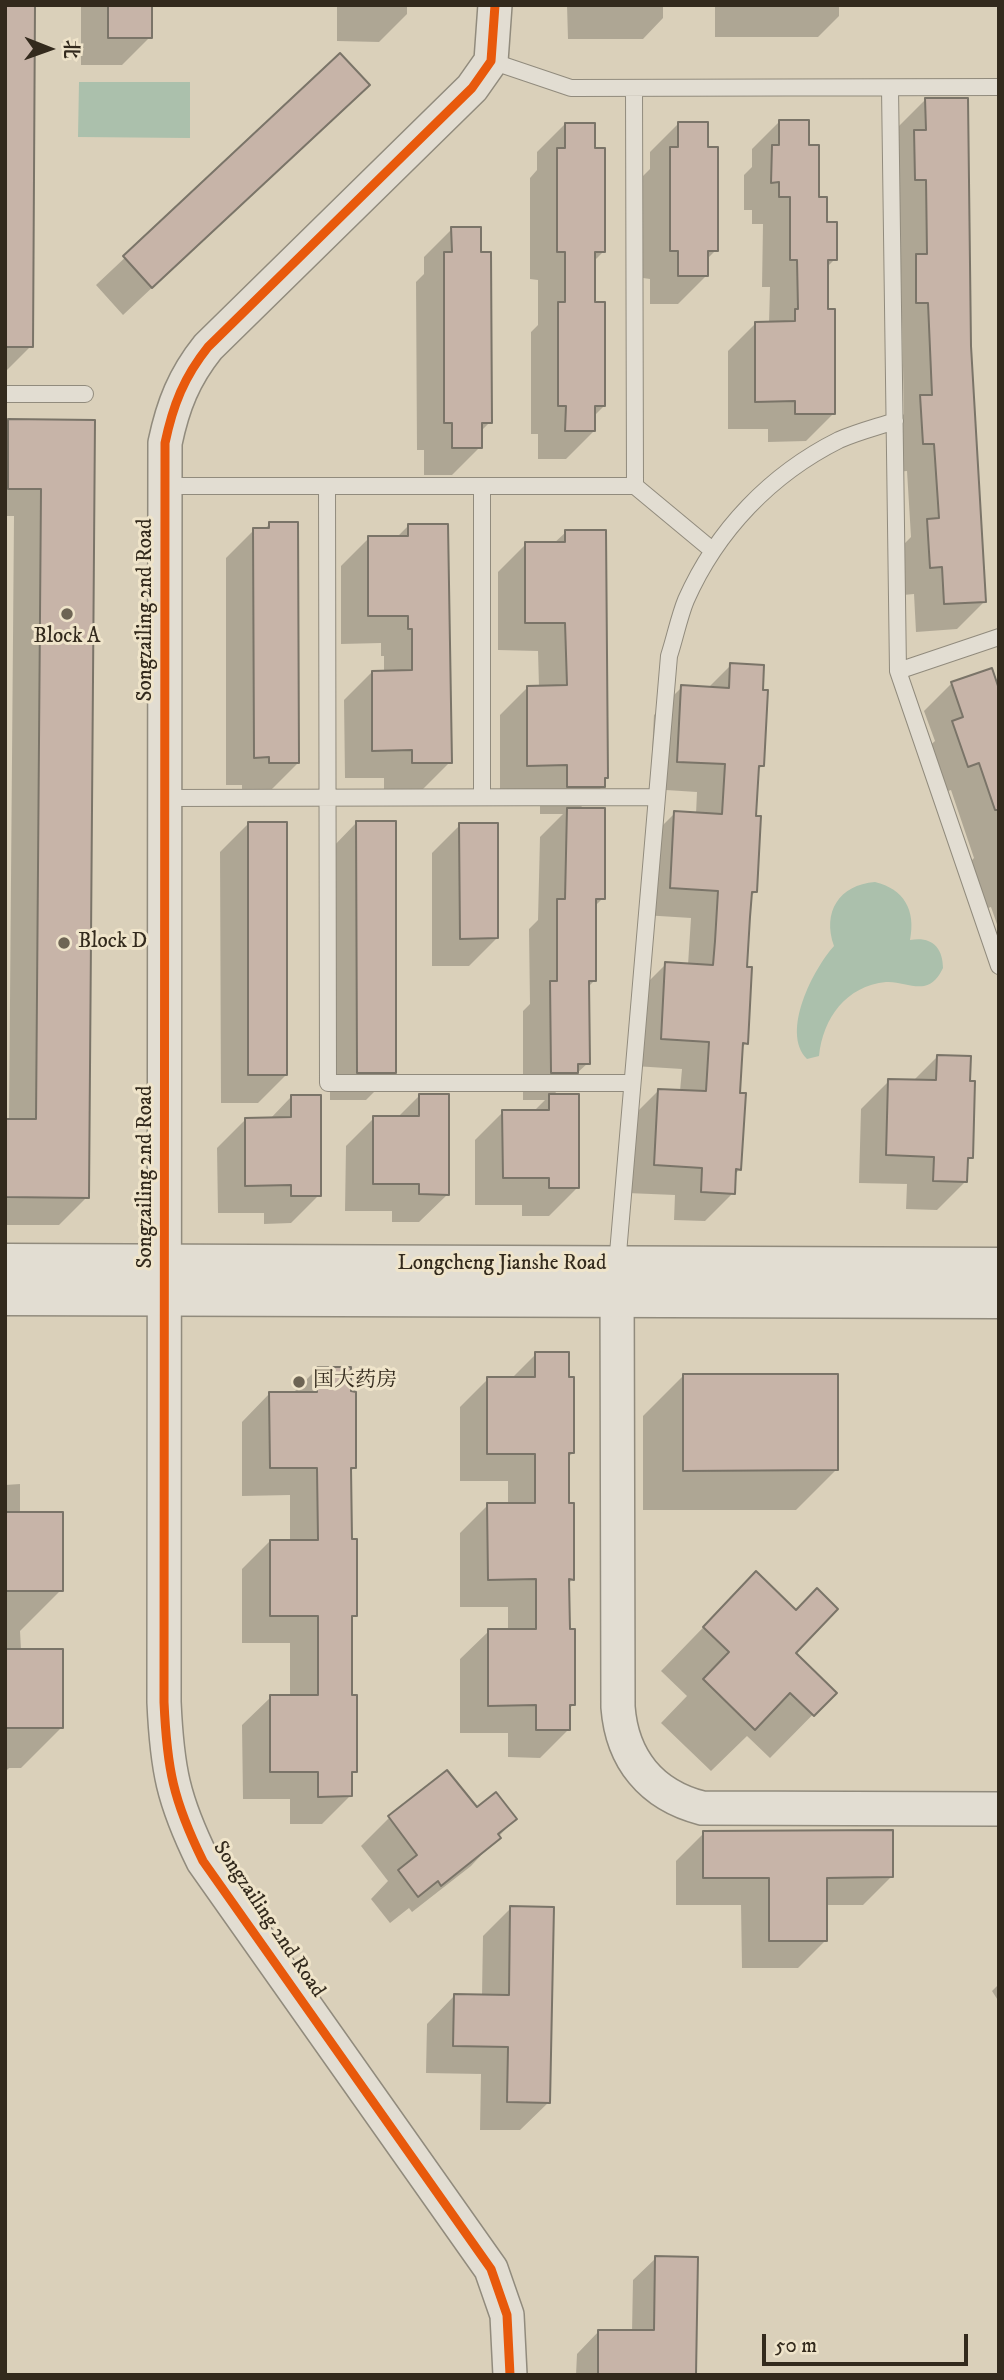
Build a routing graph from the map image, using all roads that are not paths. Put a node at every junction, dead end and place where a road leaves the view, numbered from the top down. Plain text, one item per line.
1 (495, 5) edge
2 (491, 61) junction
3 (999, 87) edge
4 (634, 88) junction
5 (890, 88) junction
6 (5, 394) edge
7 (85, 394) dead end
8 (895, 421) junction
9 (635, 485) junction
10 (165, 486) junction
11 (327, 486) junction
12 (482, 486) junction
13 (712, 550) junction
14 (999, 636) edge
15 (898, 671) junction
16 (482, 797) junction
17 (657, 797) junction
18 (164, 798) junction
19 (327, 798) junction
20 (999, 966) edge
21 (632, 1083) junction
22 (5, 1263) edge
23 (999, 1267) edge
24 (164, 1280) junction
25 (617, 1282) junction
26 (5, 1296) edge
27 (999, 1299) edge
28 (999, 1809) edge
29 (510, 2375) edge

1 - 2 street
2 - 4 lane
2 - 10 street, Songzailing 2nd Road
3 - 5 lane
4 - 5 lane
4 - 9 lane
5 - 8 lane
6 - 7 lane
8 - 13 lane
8 - 15 lane
9 - 12 lane
9 - 13 lane
10 - 11 lane
10 - 18 street, Songzailing 2nd Road
11 - 12 lane
11 - 19 lane
12 - 16 lane
13 - 17 lane
14 - 15 lane
15 - 20 lane
16 - 17 lane
16 - 19 lane
17 - 21 lane
18 - 19 lane
18 - 24 street, Songzailing 2nd Road
19 - 21 lane
21 - 25 lane
22 - 24 street, Longcheng Jianshe Road
23 - 25 street, Longcheng Jianshe Road
24 - 25 street, Longcheng Jianshe Road
24 - 26 street, Longcheng Jianshe Road
24 - 29 street, Songzailing 2nd Road
25 - 27 street, Longcheng Jianshe Road
25 - 28 street

